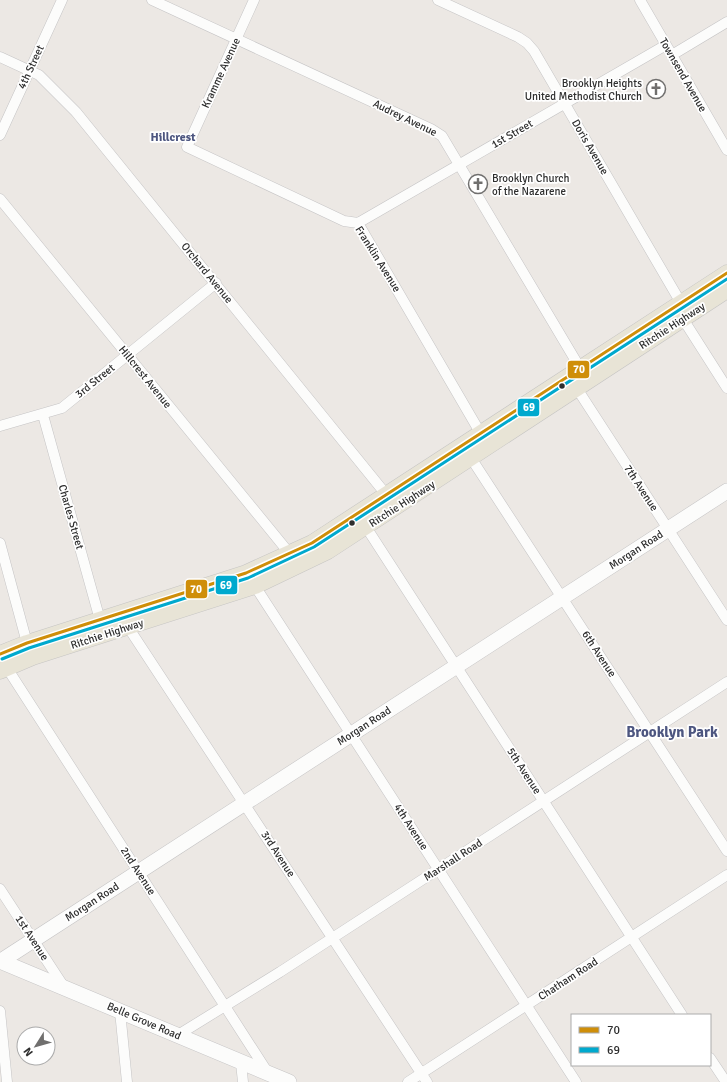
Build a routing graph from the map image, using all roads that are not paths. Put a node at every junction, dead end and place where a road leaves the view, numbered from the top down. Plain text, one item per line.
1 (62, 0) edge
2 (152, 0) edge
3 (254, 0) edge
4 (640, 0) edge
5 (442, 1) edge
6 (727, 22) edge
7 (236, 39) junction
8 (666, 45) junction
9 (672, 55) junction
10 (0, 57) edge
11 (29, 71) junction
12 (564, 104) junction
13 (0, 135) edge
14 (187, 147) joint
15 (727, 150) edge
16 (460, 164) junction
17 (0, 199) edge
18 (358, 223) junction
19 (727, 273) edge
20 (216, 283) junction
21 (727, 290) edge
22 (681, 303) junction
23 (683, 319) junction
24 (127, 355) junction
25 (579, 378) junction
26 (727, 388) edge
27 (43, 415) junction
28 (0, 426) edge
29 (481, 434) junction
30 (471, 458) junction
31 (727, 491) edge
32 (392, 502) junction
33 (366, 527) junction
34 (668, 529) junction
35 (0, 543) edge
36 (290, 554) junction
37 (250, 579) junction
38 (562, 598) junction
39 (100, 620) junction
40 (727, 620) edge
41 (128, 627) junction
42 (27, 643) junction
43 (2, 665) edge
44 (456, 666) junction
45 (727, 682) edge
46 (650, 732) junction
47 (351, 734) junction
48 (544, 801) junction
49 (245, 804) junction
50 (727, 851) edge
51 (438, 869) junction
52 (138, 872) junction
53 (727, 875) edge
54 (0, 889) edge
55 (632, 937) junction
56 (333, 938) junction
57 (33, 940) junction
58 (0, 961) edge
59 (64, 987) junction
60 (527, 1005) junction
61 (225, 1006) junction
62 (0, 1011) edge
63 (120, 1011) junction
64 (681, 1014) edge
65 (178, 1036) junction
66 (711, 1060) edge
67 (241, 1063) junction
68 (269, 1074) junction
69 (424, 1078) edge
70 (7, 1082) edge
71 (127, 1082) edge
72 (243, 1082) edge
73 (289, 1082) edge
74 (408, 1082) edge
75 (576, 1082) edge
76 (726, 1082) edge

1 - 11 street, 4th Street
2 - 7 street, Audrey Avenue
3 - 7 street, Kramme Avenue
4 - 8 street, Townsend Avenue
5 - 12 street, Doris Avenue
6 - 9 street
7 - 14 street, Kramme Avenue
7 - 16 street, Audrey Avenue
8 - 9 street, Townsend Avenue
8 - 12 street, 1st Street
9 - 15 street, Townsend Avenue
10 - 11 street, Orchard Avenue
11 - 13 street, 4th Street
11 - 20 street, Orchard Avenue
12 - 16 street, 1st Street
12 - 22 street, Doris Avenue
14 - 18 street, Franklin Avenue
16 - 18 street, 1st Street
16 - 25 street, Audrey Avenue
17 - 24 street, Hillcrest Avenue
18 - 29 street, Franklin Avenue
19 - 22 main road, Ritchie Highway
20 - 24 street, 3rd Street
20 - 32 street, Orchard Avenue
21 - 23 main road, Ritchie Highway
22 - 23 street, Doris Avenue
22 - 25 main road, Ritchie Highway
23 - 25 main road, Ritchie Highway
23 - 26 street
24 - 27 street, 3rd Street
24 - 36 street, Hillcrest Avenue
25 - 29 main road, Ritchie Highway
25 - 30 main road, Ritchie Highway
25 - 34 street, 7th Avenue
27 - 28 street, 3rd Street
27 - 39 street, Charles Street
29 - 32 main road, Ritchie Highway
30 - 32 main road, Ritchie Highway
30 - 38 street, 6th Avenue
31 - 34 street, Morgan Road
32 - 33 main road, Ritchie Highway
32 - 36 main road, Ritchie Highway
33 - 37 main road, Ritchie Highway
33 - 44 street, 5th Avenue
34 - 38 street, Morgan Road
34 - 40 street, 7th Avenue
35 - 42 street
36 - 37 main road, Ritchie Highway
37 - 39 main road, Ritchie Highway
37 - 41 main road, Ritchie Highway
37 - 47 street, 4th Avenue
38 - 44 street, Morgan Road
38 - 46 street, 6th Avenue
39 - 42 main road, Ritchie Highway
41 - 43 main road, Ritchie Highway
41 - 49 street, 3rd Avenue
42 - 43 main road, Ritchie Highway
43 - 52 street, 2nd Avenue
44 - 47 street, Morgan Road
44 - 48 street, 5th Avenue
45 - 46 street, Marshall Road
46 - 48 street, Marshall Road
46 - 50 street, 6th Avenue
47 - 49 street, Morgan Road
47 - 51 street, 4th Avenue
48 - 51 street, Marshall Road
48 - 55 street, 5th Avenue
49 - 52 street, Morgan Road
49 - 56 street, 3rd Avenue
51 - 56 street, Marshall Road
51 - 60 street, 4th Avenue
52 - 57 street, Morgan Road
52 - 61 street, 2nd Avenue
53 - 55 street, Chatham Road
54 - 57 street, 1st Avenue
55 - 60 street, Chatham Road
55 - 64 street, 5th Avenue
56 - 61 street, Marshall Road
56 - 69 street, 3rd Avenue
57 - 58 street, Morgan Road
57 - 59 street, 1st Avenue
58 - 59 street, Belle Grove Road
59 - 63 street, Belle Grove Road
60 - 69 street, Chatham Road
60 - 75 street, 4th Avenue
61 - 65 street, Marshall Road
61 - 68 street, 2nd Avenue
62 - 70 street
63 - 65 street, Belle Grove Road
63 - 71 street
65 - 67 street, Belle Grove Road
66 - 76 street
67 - 68 street, Belle Grove Road
67 - 72 street
68 - 73 street, Belle Grove Road
69 - 74 street, Chatham Road

